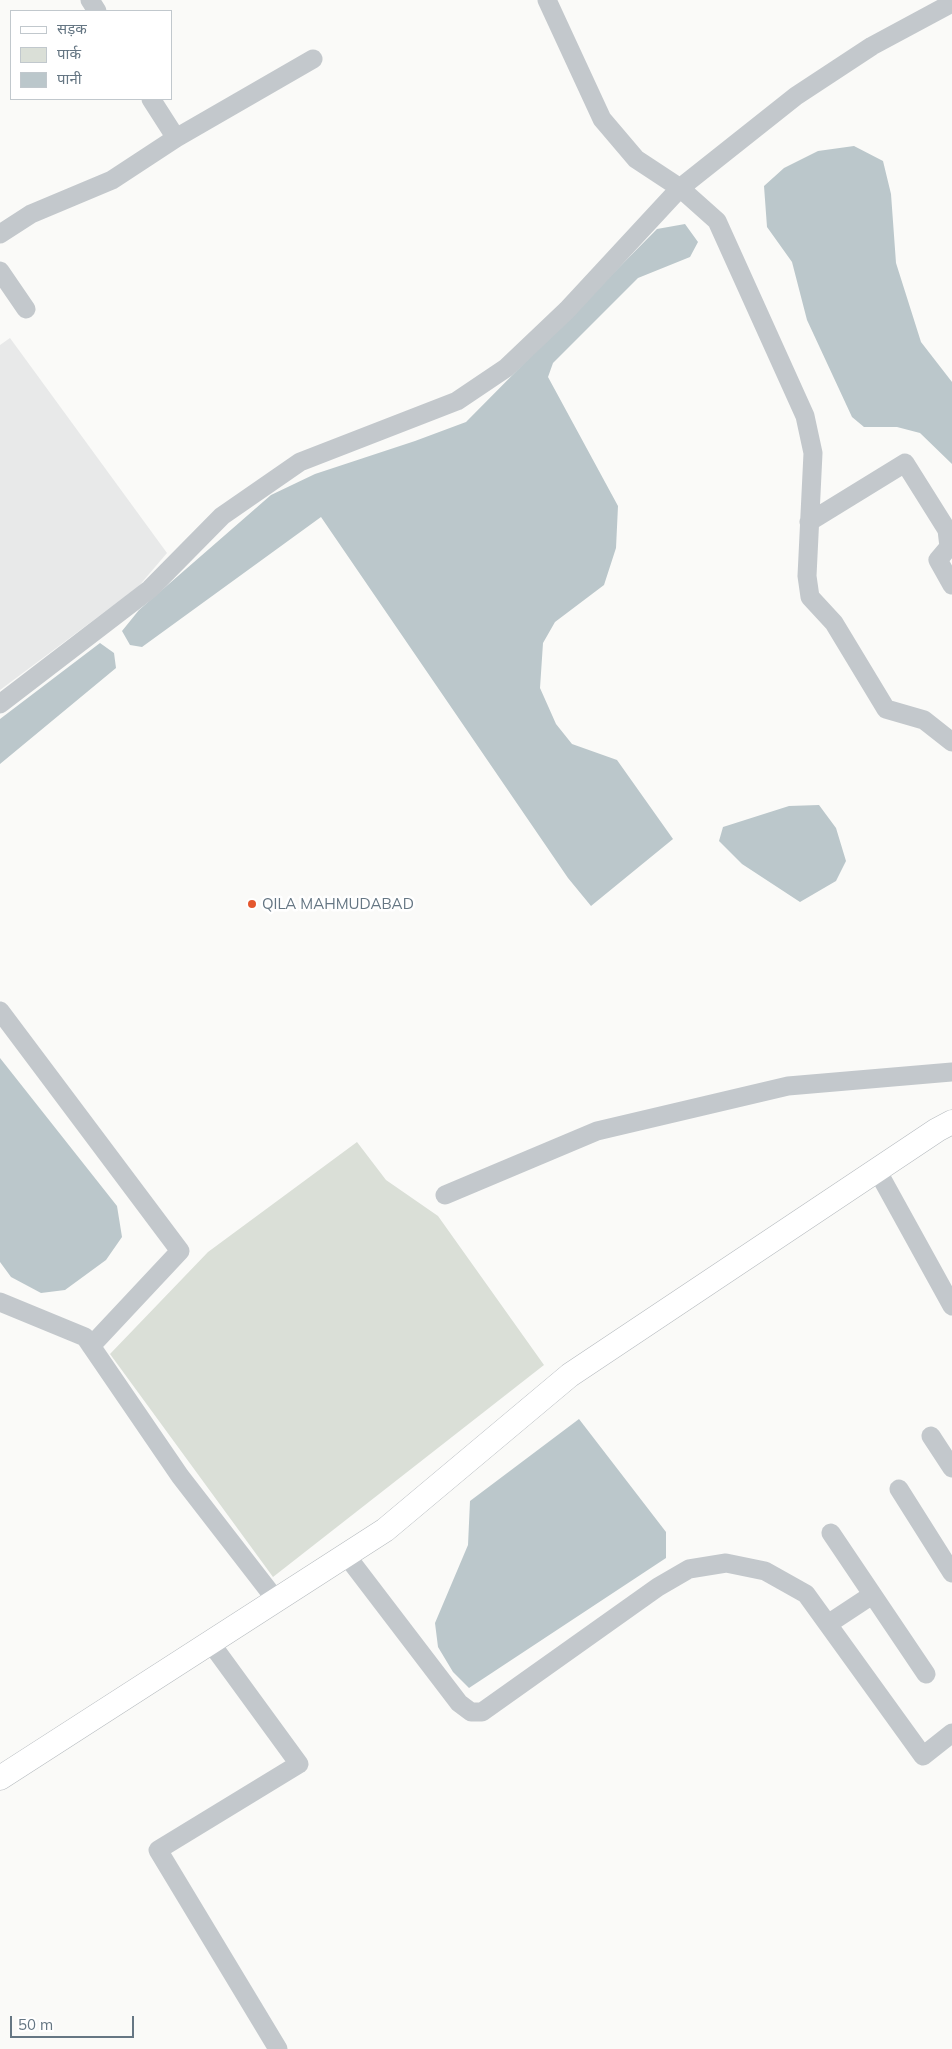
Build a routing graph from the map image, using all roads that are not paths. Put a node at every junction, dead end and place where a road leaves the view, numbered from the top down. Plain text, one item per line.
1 (547, 0) edge
2 (951, 6) edge
3 (314, 59) dead end
4 (152, 100) edge
5 (176, 138) junction
6 (680, 188) junction
7 (0, 234) edge
8 (0, 271) edge
9 (26, 309) dead end
10 (809, 522) junction
11 (952, 585) edge
12 (0, 704) edge
13 (952, 742) edge
14 (0, 1012) edge
15 (952, 1072) edge
16 (952, 1122) edge
17 (877, 1170) junction
18 (445, 1195) dead end
19 (0, 1302) edge
20 (952, 1306) edge
21 (91, 1346) junction
22 (931, 1436) dead end
23 (952, 1468) edge
24 (898, 1489) dead end
25 (831, 1533) dead end
26 (346, 1555) junction
27 (952, 1573) edge
28 (872, 1595) junction
29 (276, 1600) junction
30 (828, 1624) junction
31 (210, 1642) junction
32 (926, 1674) dead end
33 (952, 1733) edge
34 (0, 1778) edge
35 (278, 2049) edge

1 - 6 street
2 - 6 street
3 - 5 street
4 - 5 street
5 - 7 street
6 - 10 street
6 - 12 street
8 - 9 street
10 - 11 street
10 - 13 street
14 - 21 street
15 - 18 street
16 - 17 main road
17 - 20 street
17 - 26 main road
19 - 21 street
21 - 29 street
22 - 23 street
24 - 27 street
25 - 28 street
26 - 29 main road
26 - 30 street
28 - 30 street
28 - 32 street
29 - 31 main road
30 - 33 street
31 - 34 main road
31 - 35 street

